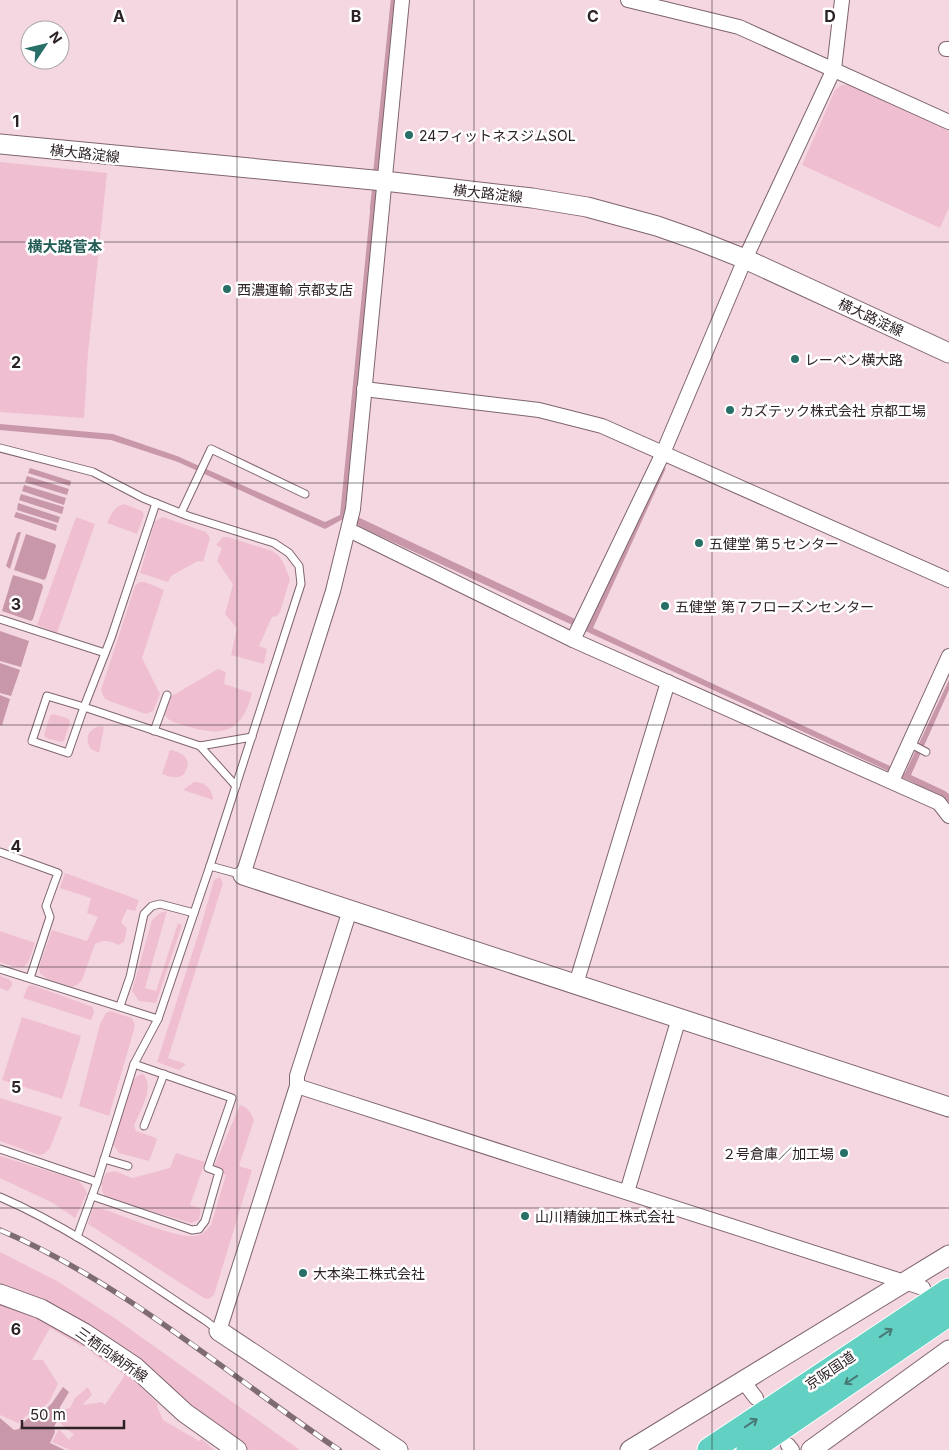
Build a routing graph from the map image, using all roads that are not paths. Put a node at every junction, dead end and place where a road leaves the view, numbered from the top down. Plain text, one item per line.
1 (402, 0) edge
2 (628, 0) edge
3 (842, 0) edge
4 (834, 69) junction
5 (949, 122) edge
6 (0, 144) edge
7 (384, 181) junction
8 (745, 259) junction
9 (949, 353) edge
10 (364, 388) junction
11 (0, 448) edge
12 (663, 453) junction
13 (304, 494) dead end
14 (156, 503) junction
15 (181, 513) junction
16 (351, 520) junction
17 (949, 580) edge
18 (0, 619) edge
19 (575, 638) junction
20 (105, 653) junction
21 (949, 656) edge
22 (668, 682) junction
23 (168, 695) dead end
24 (84, 707) junction
25 (154, 731) junction
26 (252, 737) junction
27 (200, 746) junction
28 (895, 775) junction
29 (236, 786) junction
30 (949, 816) edge
31 (0, 852) edge
32 (210, 866) junction
33 (243, 875) junction
34 (350, 910) junction
35 (194, 913) junction
36 (0, 969) edge
37 (30, 978) junction
38 (576, 984) junction
39 (120, 1006) junction
40 (679, 1018) junction
41 (158, 1019) junction
42 (134, 1064) junction
43 (164, 1074) junction
44 (297, 1086) junction
45 (949, 1106) edge
46 (144, 1126) dead end
47 (0, 1149) edge
48 (104, 1159) junction
49 (128, 1166) dead end
50 (97, 1182) junction
51 (627, 1192) junction
52 (92, 1196) junction
53 (0, 1197) edge
54 (77, 1237) junction
55 (949, 1255) edge
56 (914, 1285) junction
57 (949, 1291) edge
58 (0, 1294) edge
59 (949, 1313) edge
60 (219, 1331) junction
61 (949, 1350) edge
62 (744, 1381) junction
63 (756, 1398) dead end
64 (236, 1450) edge
65 (398, 1450) edge
66 (630, 1450) edge
67 (710, 1450) edge
68 (749, 1450) edge
69 (811, 1450) edge

1 - 7 street
2 - 4 street
3 - 4 street
4 - 5 street
4 - 8 street
6 - 7 street, 横大路淀線
7 - 8 street, 横大路淀線
7 - 10 street
8 - 9 street, 横大路淀線
8 - 12 street
10 - 12 street
10 - 16 street
11 - 14 lane
12 - 17 street
12 - 19 street
13 - 15 lane
14 - 15 lane
14 - 20 lane
15 - 26 lane
16 - 19 street
16 - 33 street
18 - 20 lane
19 - 22 street
20 - 24 lane
21 - 28 street
22 - 28 street
22 - 38 street
23 - 25 lane
24 - 24 lane
24 - 25 lane
25 - 27 lane
26 - 27 lane
26 - 29 lane
27 - 29 lane
28 - 30 street
29 - 32 lane
31 - 37 lane
32 - 33 lane
32 - 35 lane
33 - 34 street
34 - 38 street
34 - 44 street
35 - 39 lane
35 - 41 lane
36 - 37 lane
37 - 39 lane
38 - 40 street
39 - 41 lane
40 - 45 street
40 - 51 street
41 - 42 lane
42 - 43 lane
42 - 48 lane
43 - 46 lane
43 - 52 lane
44 - 51 street
44 - 60 street
47 - 50 lane
48 - 49 lane
48 - 50 lane
50 - 52 lane
51 - 56 street
52 - 54 lane
53 - 54 lane
54 - 60 lane
55 - 56 street
56 - 62 street
67 -> 57 highway, 京阪国道
58 - 64 street, 三栖向納所線
59 -> 68 highway, 京阪国道
60 - 65 street
61 - 69 street
62 - 63 street
62 - 66 street

